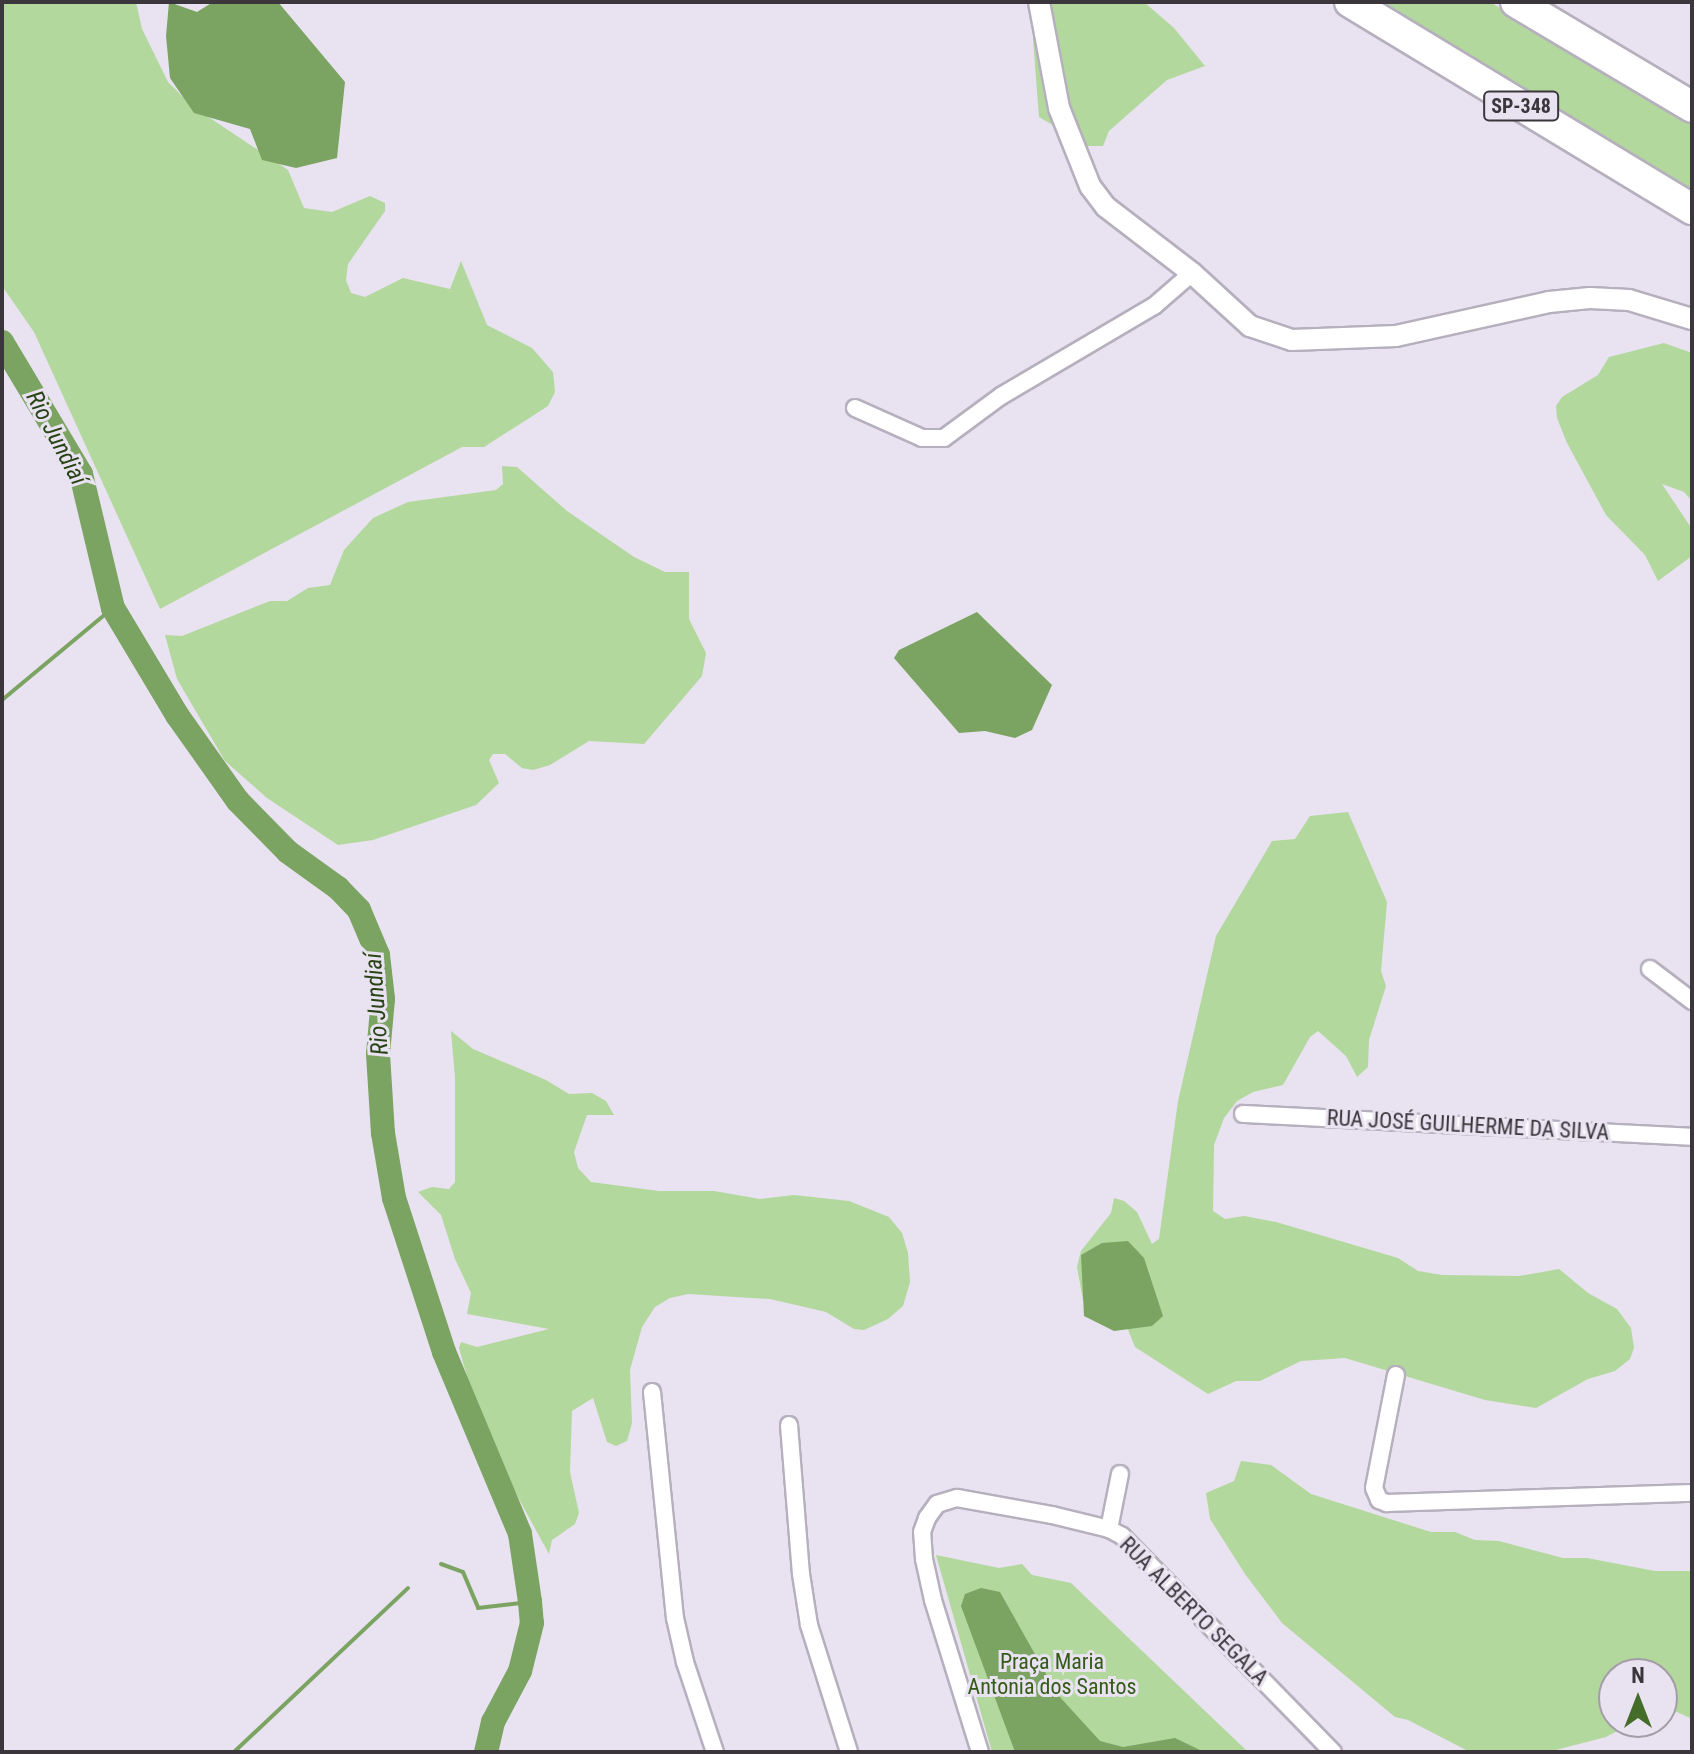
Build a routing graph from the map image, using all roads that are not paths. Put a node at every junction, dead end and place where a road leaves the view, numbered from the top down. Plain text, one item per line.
1 (1039, 2) edge
2 (1350, 2) edge
3 (1516, 2) edge
4 (1692, 107) edge
5 (1692, 209) edge
6 (1192, 273) junction
7 (1692, 319) edge
8 (855, 408) dead end
9 (1650, 969) dead end
10 (1692, 1001) edge
11 (1243, 1114) dead end
12 (1692, 1137) edge
13 (1396, 1375) dead end
14 (652, 1392) dead end
15 (789, 1425) dead end
16 (1120, 1474) dead end
17 (1692, 1493) edge
18 (1109, 1529) junction
19 (715, 1752) edge
20 (849, 1752) edge
21 (980, 1752) edge
22 (1333, 1752) edge

1 - 6 street
2 - 5 highway, SP-348
3 - 4 highway
6 - 7 street
6 - 8 street
9 - 10 street
11 - 12 street, RUA JOSÉ GUILHERME DA SILVA
13 - 17 street
14 - 19 street
15 - 20 street
16 - 18 street
18 - 21 street, RUA ALBERTO SEGALA
18 - 22 street, RUA ALBERTO SEGALA

